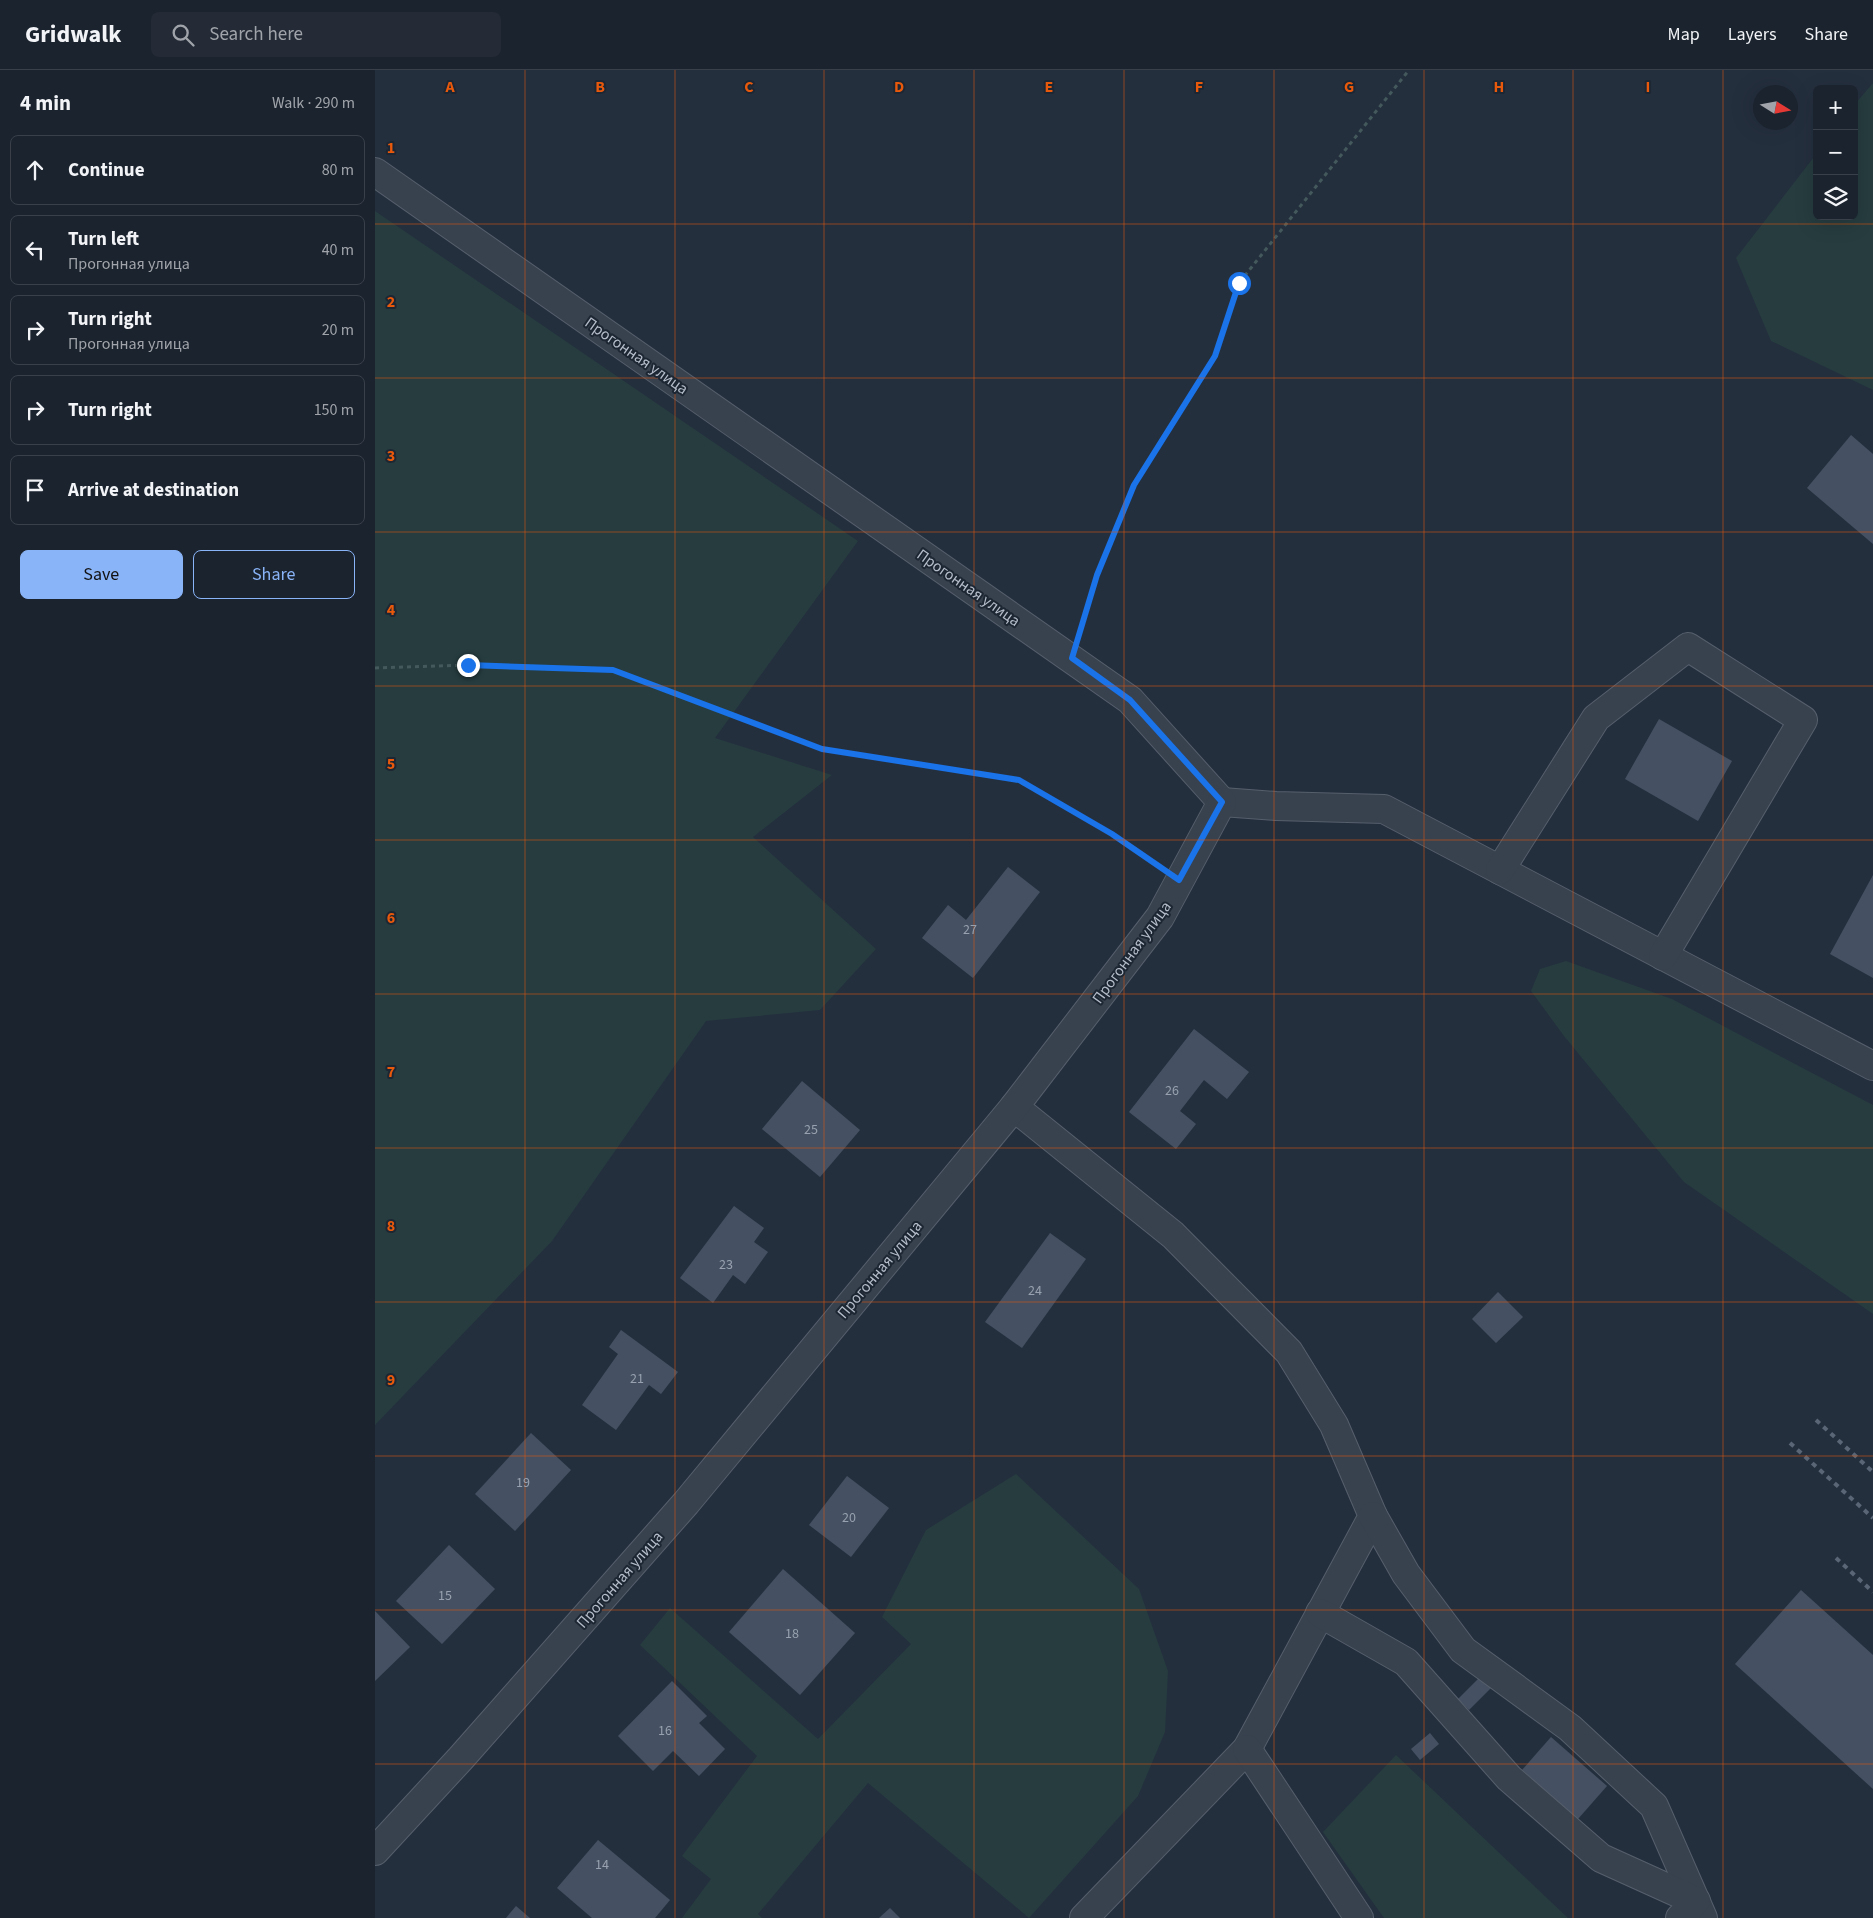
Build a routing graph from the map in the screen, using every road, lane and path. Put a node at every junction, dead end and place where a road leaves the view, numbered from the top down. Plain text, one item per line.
1 (1409, 70) edge
2 (375, 172) edge
3 (1072, 658) junction
4 (375, 668) edge
5 (1222, 802) junction
6 (1500, 870) junction
7 (1179, 880) junction
8 (1663, 956) junction
9 (1873, 1066) edge
10 (1014, 1107) junction
11 (1373, 1516) junction
12 (1320, 1613) junction
13 (1247, 1749) junction
14 (375, 1850) edge
15 (1693, 1912) edge
16 (1084, 1918) edge
17 (1359, 1918) edge

1 - 3 path
2 - 3 street, Прогонная улица
3 - 5 street, Прогонная улица
4 - 7 path
5 - 6 street
5 - 7 street, Прогонная улица
6 - 8 street
6 - 8 street
7 - 10 street, Прогонная улица
8 - 9 street
10 - 11 street
10 - 14 street, Прогонная улица
11 - 12 street
11 - 15 street
12 - 13 street
12 - 15 street
13 - 16 street
13 - 17 street

